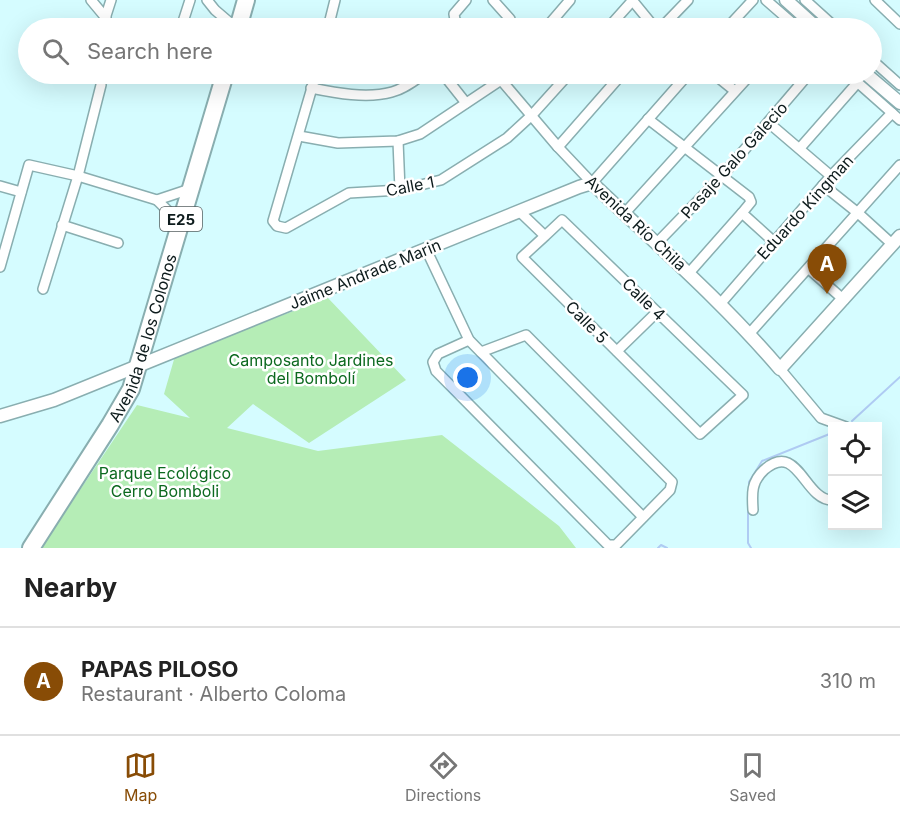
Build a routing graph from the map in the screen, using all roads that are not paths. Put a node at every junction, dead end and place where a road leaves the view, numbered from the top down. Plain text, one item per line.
1 (91, 0) edge
2 (111, 0) edge
3 (190, 0) edge
4 (207, 0) edge
5 (246, 0) edge
6 (335, 0) edge
7 (466, 0) edge
8 (493, 0) edge
9 (570, 0) edge
10 (633, 0) edge
11 (688, 0) edge
12 (753, 0) edge
13 (766, 0) edge
14 (786, 0) edge
15 (805, 0) edge
16 (875, 0) edge
17 (106, 18) joint
18 (184, 18) edge
19 (225, 18) edge
20 (241, 18) edge
21 (330, 18) edge
22 (455, 18) edge
23 (509, 18) edge
24 (555, 18) edge
25 (617, 18) edge
26 (647, 18) edge
27 (671, 18) edge
28 (736, 18) edge
29 (785, 18) edge
30 (806, 18) edge
31 (825, 18) edge
32 (900, 24) edge
33 (882, 69) edge
34 (222, 84) edge
35 (312, 84) edge
36 (410, 84) edge
37 (451, 84) edge
38 (491, 84) edge
39 (507, 84) edge
40 (560, 84) edge
41 (613, 84) edge
42 (678, 84) edge
43 (726, 84) edge
44 (742, 84) edge
45 (801, 84) edge
46 (857, 84) edge
47 (869, 84) edge
48 (101, 85) dead end
49 (900, 85) edge
50 (311, 88) junction
51 (735, 91) junction
52 (466, 103) junction
53 (896, 108) edge
54 (532, 116) junction
55 (648, 118) junction
56 (900, 120) edge
57 (769, 123) junction
58 (298, 136) junction
59 (398, 141) junction
60 (558, 147) junction
61 (685, 148) junction
62 (800, 148) junction
63 (900, 165) edge
64 (78, 176) junction
65 (722, 176) junction
66 (831, 176) junction
67 (592, 183) junction
68 (823, 185) junction
69 (0, 186) edge
70 (190, 189) junction
71 (400, 190) junction
72 (21, 192) junction
73 (157, 200) junction
74 (519, 211) junction
75 (742, 213) junction
76 (858, 213) junction
77 (624, 214) junction
78 (180, 223) junction
79 (62, 225) junction
80 (545, 236) junction
81 (896, 240) edge
82 (773, 241) junction
83 (118, 243) dead end
84 (656, 244) junction
85 (426, 249) junction
86 (0, 267) edge
87 (809, 269) junction
88 (689, 273) junction
89 (43, 289) dead end
90 (844, 300) junction
91 (721, 303) junction
92 (657, 312) junction
93 (750, 333) junction
94 (469, 340) junction
95 (617, 351) junction
96 (481, 352) junction
97 (139, 365) junction
98 (780, 369) junction
99 (0, 416) edge
100 (834, 422) edge
101 (700, 434) joint
102 (828, 500) edge
103 (753, 510) dead end
104 (643, 517) junction
105 (31, 548) edge

1 - 17 street
2 - 17 street
3 - 18 street
4 - 19 street
5 - 20 highway
6 - 21 street
7 - 22 street
8 - 23 street
9 - 24 street
10 - 25 street
10 - 26 street
11 - 27 street
12 - 28 street
13 - 29 street
14 - 30 street
15 - 31 street
16 - 32 street
33 - 49 street
34 - 70 highway, Avenida de los Colonos / E25
35 - 50 street
36 - 50 street
37 - 52 street
38 - 52 street
39 - 54 street, Avenida Río Chila
40 - 54 street, Calle 1
41 - 60 street
42 - 55 street
43 - 51 street
44 - 51 street
45 - 57 street, Pasaje Galo Galecio
46 - 62 street
47 - 53 street
48 - 64 street
50 - 58 street
51 - 61 street
52 - 59 street
53 - 56 street
53 - 66 street, Eduardo Kingman
54 - 60 street, Avenida Río Chila
54 - 71 street, Calle 1
55 - 61 street
55 - 67 street
57 - 62 street
57 - 65 street, Pasaje Galo Galecio
58 - 59 street
58 - 71 street, Calle 1
59 - 71 street
60 - 67 street, Avenida Río Chila
61 - 65 street
61 - 77 street
62 - 66 street
63 - 76 street
64 - 72 street
64 - 73 street
64 - 79 street
65 - 75 street
65 - 84 street, Pasaje Galo Galecio
66 - 68 street, Eduardo Kingman
67 - 74 street, Jaime Andrade Marin
67 - 77 street, Avenida Río Chila
68 - 76 street
68 - 82 street, Eduardo Kingman
69 - 72 street
70 - 73 street
70 - 78 highway, Avenida de los Colonos / E25
72 - 86 street
73 - 78 street
74 - 80 street
74 - 85 street, Jaime Andrade Marin
75 - 82 street
75 - 88 street
76 - 81 street
76 - 87 street
77 - 84 street, Avenida Río Chila
78 - 97 highway, Avenida de los Colonos / E25
79 - 83 street
79 - 89 street
80 - 92 street, Calle 4
80 - 95 street, Calle 5
81 - 90 street
82 - 91 street, Eduardo Kingman
84 - 88 street, Avenida Río Chila
85 - 94 street
85 - 97 street, Jaime Andrade Marin
87 - 90 street
87 - 93 street
88 - 91 street, Avenida Río Chila
90 - 98 street
91 - 93 street, Avenida Río Chila
92 - 95 street
92 - 101 street, Calle 4
93 - 98 street, Avenida Río Chila
94 - 96 street
94 - 104 street
95 - 101 street, Calle 5
96 - 104 street
96 - 104 street
97 - 99 street, Jaime Andrade Marin
97 - 105 highway, Avenida de los Colonos / E25
98 - 100 street
102 - 103 street

